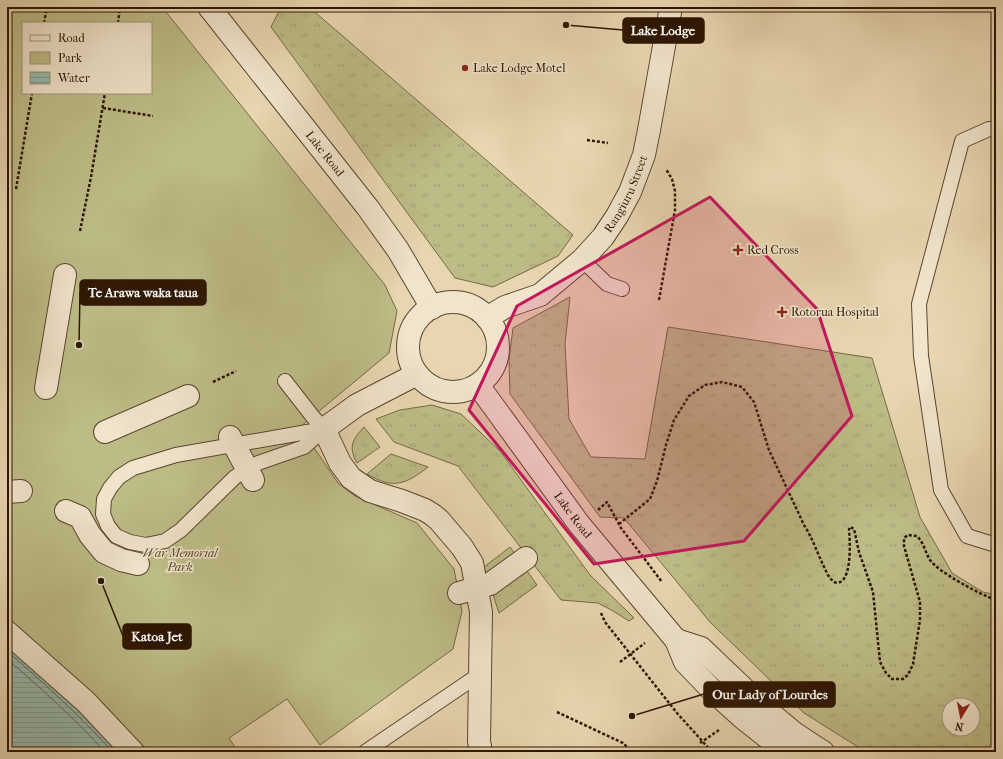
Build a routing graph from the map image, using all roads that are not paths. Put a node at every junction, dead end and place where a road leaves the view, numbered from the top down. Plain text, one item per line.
1 (209, 7) edge
2 (671, 7) edge
3 (996, 129) edge
4 (582, 260) junction
5 (65, 276) dead end
6 (622, 289) dead end
7 (432, 308) junction
8 (487, 318) junction
9 (417, 374) junction
10 (285, 381) dead end
11 (478, 385) junction
12 (46, 388) dead end
13 (188, 396) dead end
14 (324, 429) junction
15 (105, 432) dead end
16 (232, 440) junction
17 (250, 474) junction
18 (66, 511) dead end
19 (996, 545) edge
20 (526, 558) dead end
21 (138, 564) dead end
22 (468, 591) junction
23 (7, 632) edge
24 (676, 640) junction
25 (480, 674) junction
26 (133, 752) edge
27 (365, 752) edge
28 (481, 752) edge
29 (786, 752) edge
30 (824, 752) edge

1 - 7 street, Lake Road
2 - 4 street, Rangiuru Street
3 - 19 lane
4 - 6 lane
4 - 8 street, Rangiuru Street
5 - 12 street
7 - 8 street
7 - 9 street
8 - 11 street
9 - 11 street
9 - 14 street
10 - 14 lane
11 - 24 street, Lake Road
13 - 15 street
14 - 16 lane
14 - 17 lane
14 - 22 street
16 - 17 street
16 - 17 lane
18 - 21 street
20 - 22 street
22 - 25 street
23 - 26 street
24 - 29 street, Lake Road
24 - 30 street
25 - 27 lane
25 - 28 street

